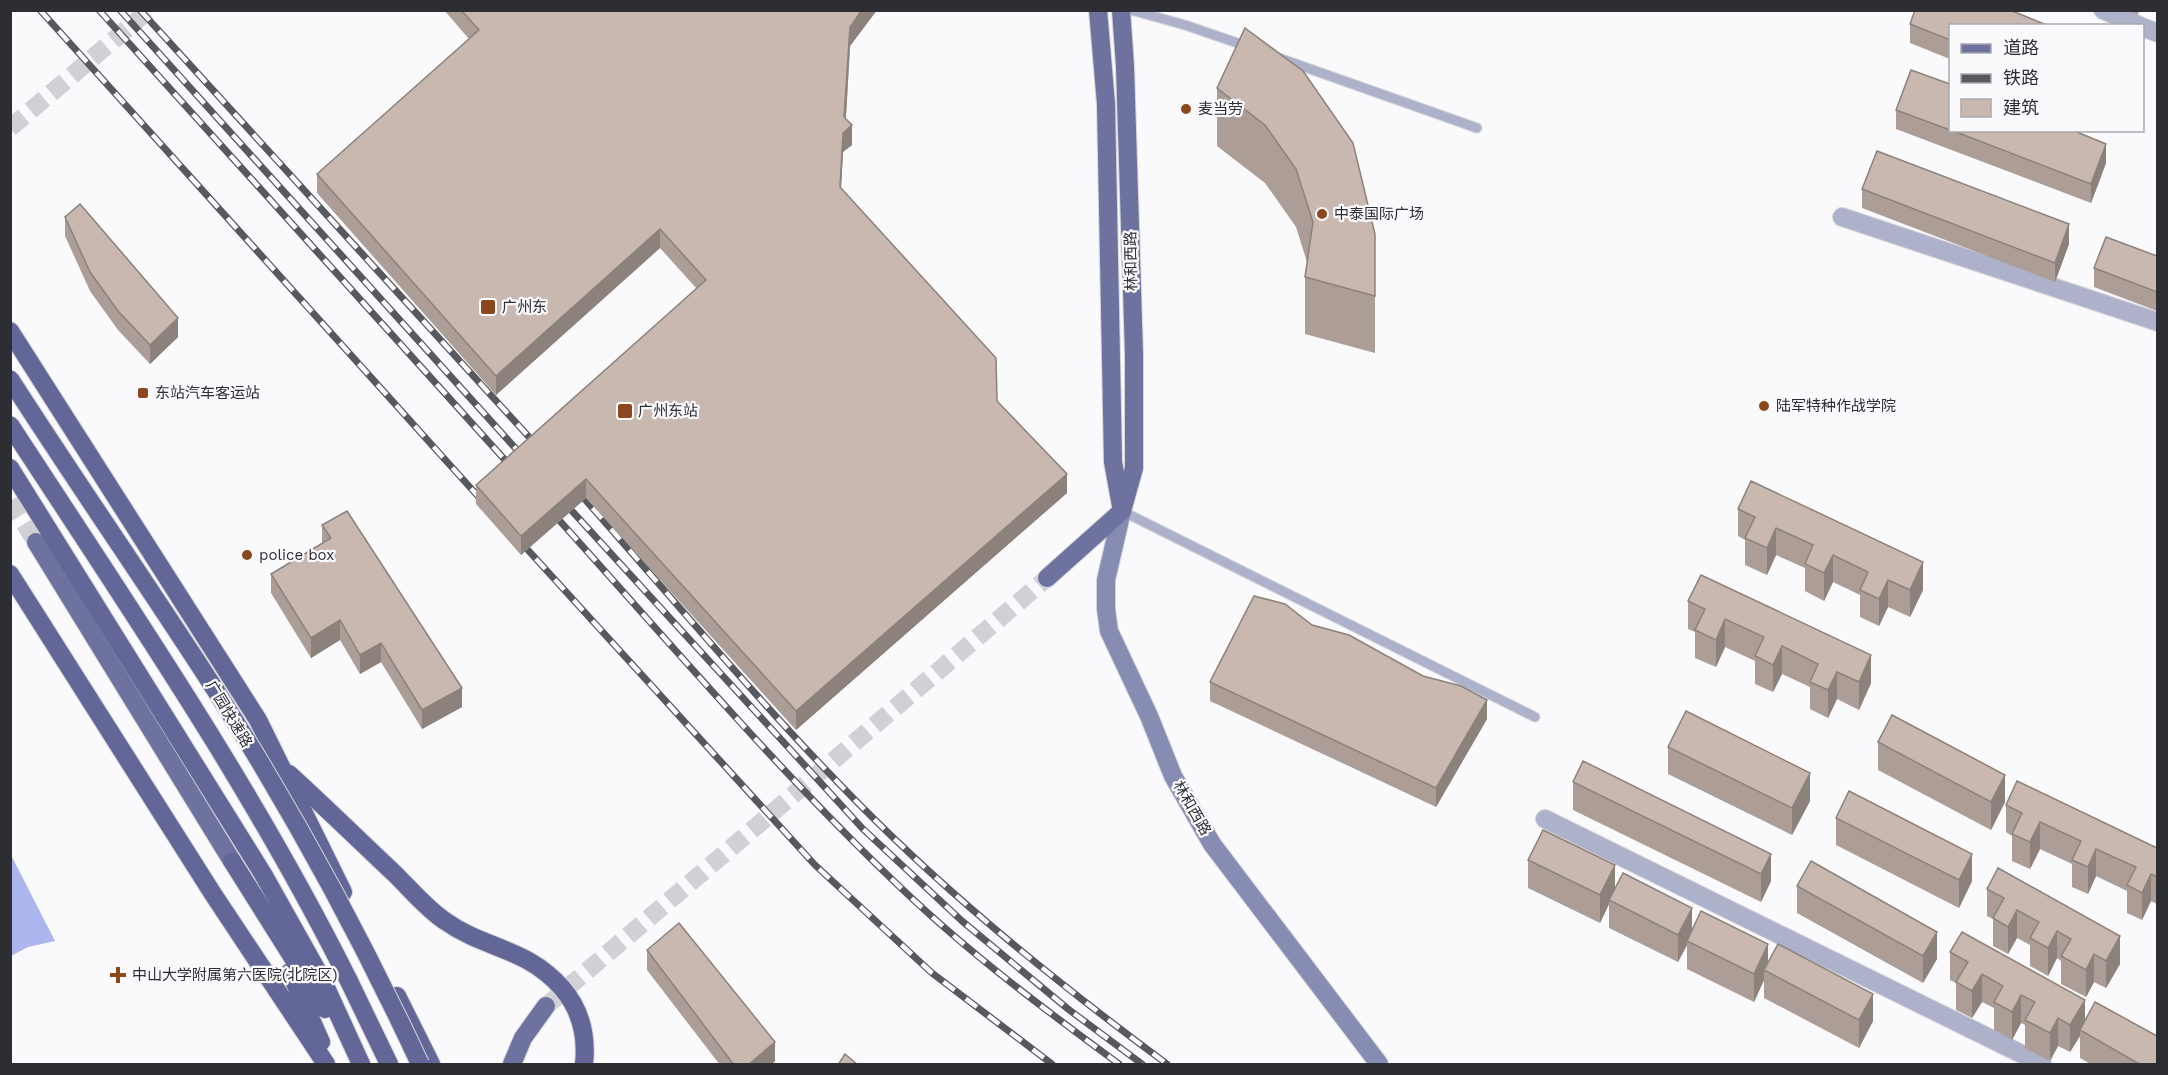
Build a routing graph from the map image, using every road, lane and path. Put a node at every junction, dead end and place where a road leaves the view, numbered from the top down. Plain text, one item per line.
1 (1098, 10) edge
2 (1121, 10) edge
3 (1131, 10) edge
4 (2103, 10) edge
5 (2136, 24) edge
6 (1477, 128) dead end
7 (1842, 218) dead end
8 (2157, 322) edge
9 (10, 331) edge
10 (10, 379) edge
11 (10, 425) edge
12 (10, 468) edge
13 (1122, 511) junction
14 (36, 542) tunnel mouth
15 (10, 574) edge
16 (1047, 578) tunnel mouth
17 (1535, 717) dead end
18 (279, 764) junction
19 (1545, 819) dead end
20 (232, 861) junction
21 (546, 1006) tunnel mouth
22 (326, 1065) edge
23 (331, 1065) edge
24 (361, 1065) edge
25 (389, 1065) edge
26 (420, 1065) edge
27 (431, 1065) edge
28 (512, 1065) edge
29 (584, 1065) edge
30 (1379, 1065) edge
31 (2042, 1065) edge

1 - 13 main road, 林和西路
2 - 13 main road, 林和西路
3 - 6 lane
4 - 5 street
7 - 8 street
9 - 18 highway
10 - 26 highway, 广园快速路, bridge
11 - 25 highway, 广园快速路, bridge
12 - 24 highway
13 - 16 main road
13 - 17 lane
13 - 30 main road, 林和西路
14 - 20 main road
15 - 22 highway
18 - 27 highway
18 - 29 highway
19 - 31 street
20 - 23 highway
20 - 24 highway
21 - 28 main road

